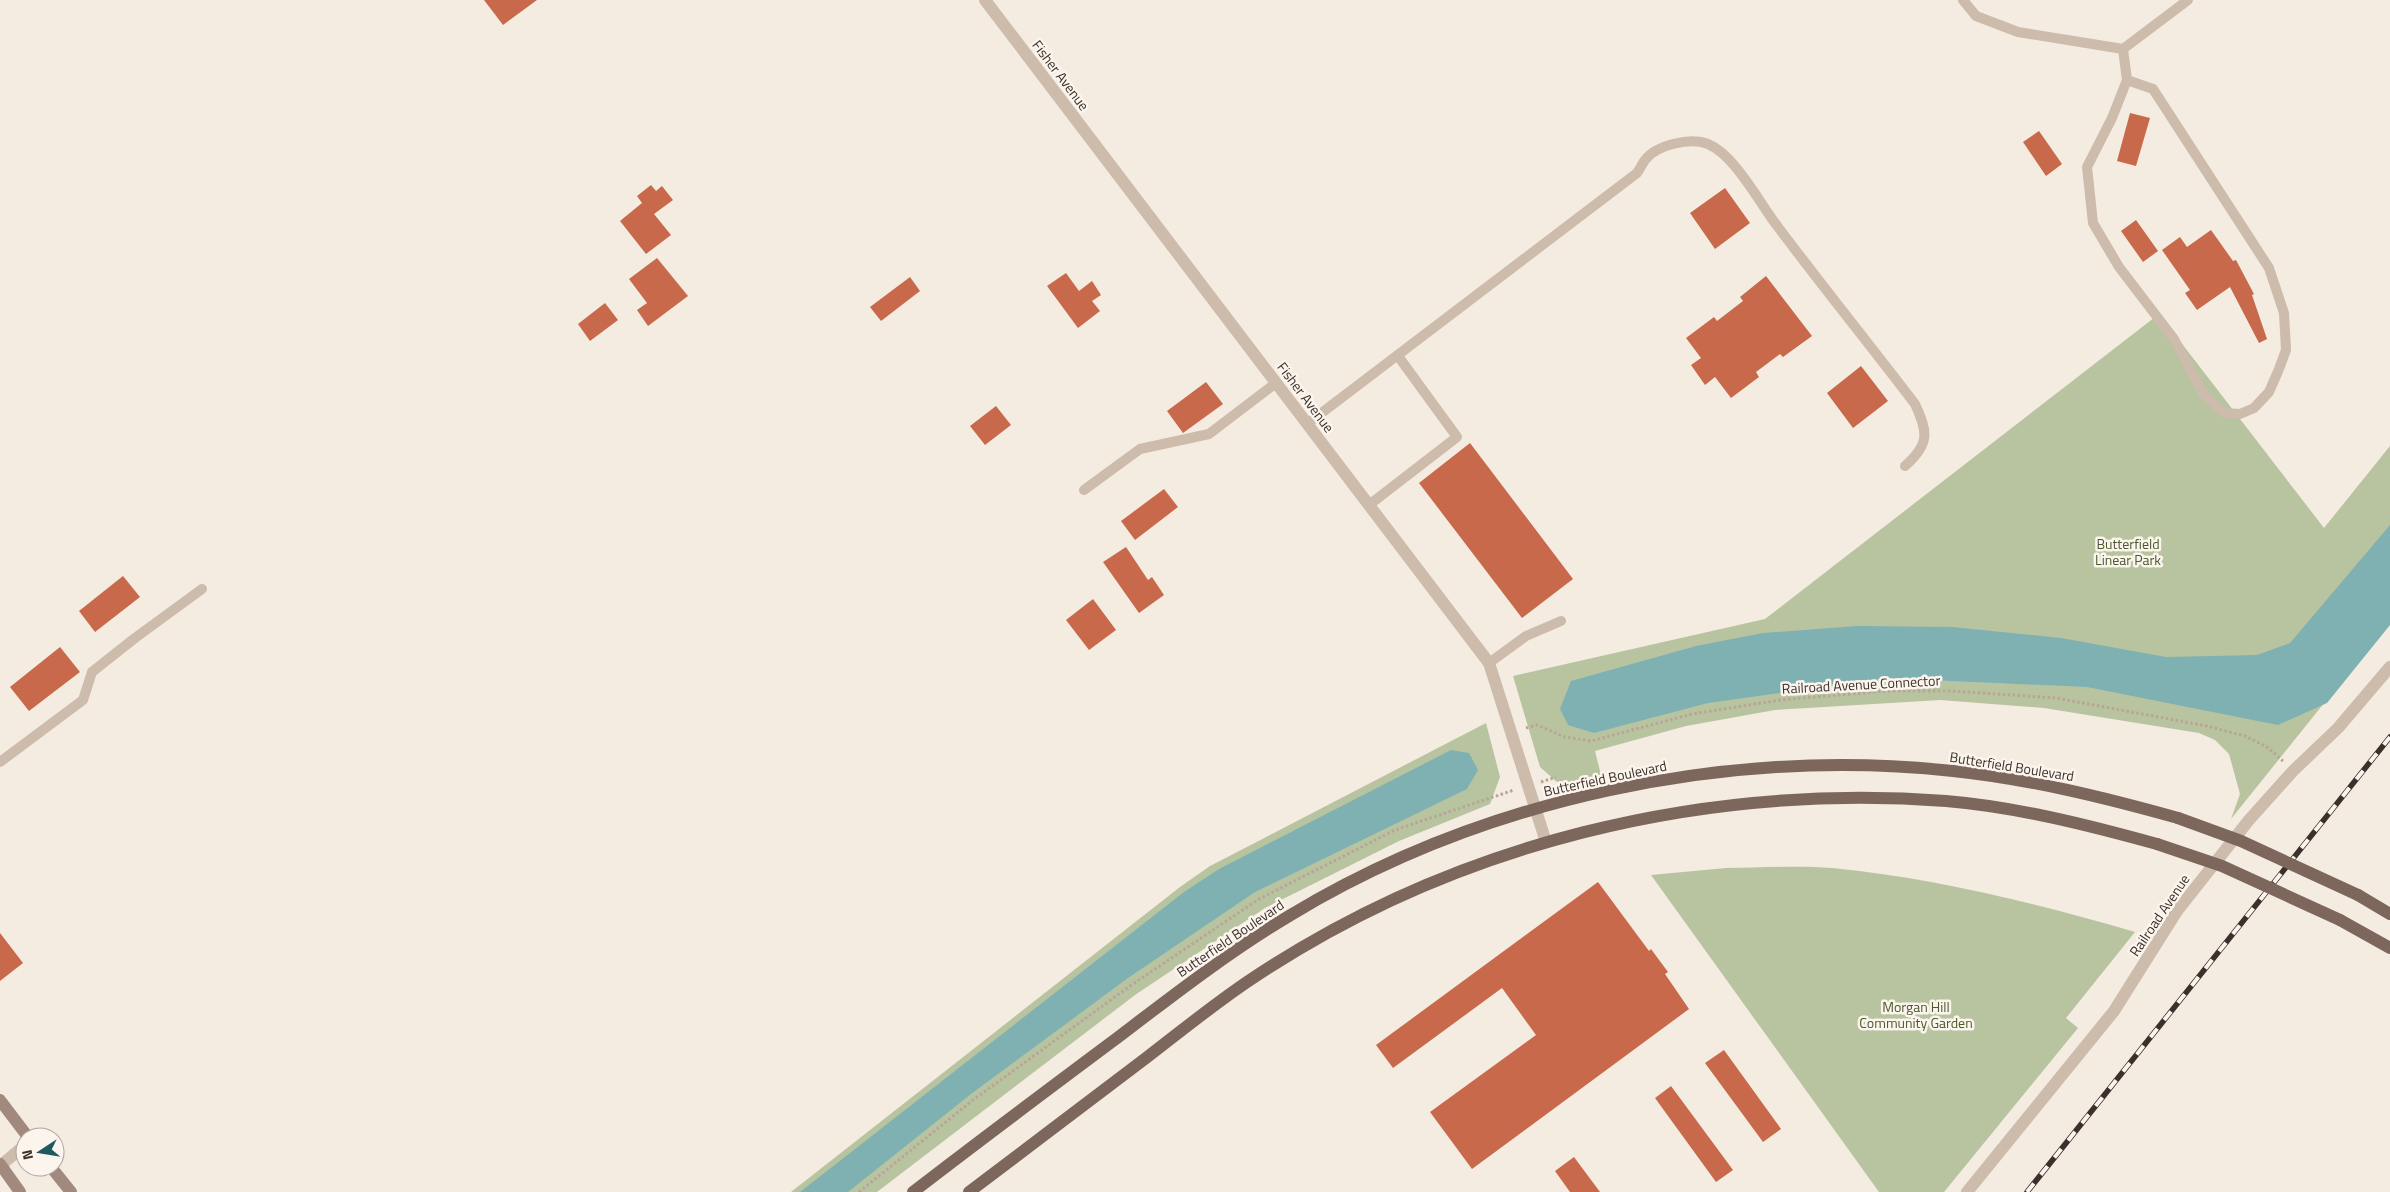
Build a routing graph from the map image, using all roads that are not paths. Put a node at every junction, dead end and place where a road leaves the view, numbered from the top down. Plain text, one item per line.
1 (985, 0) edge
2 (1963, 0) edge
3 (2188, 0) edge
4 (2123, 49) junction
5 (2127, 80) junction
6 (1398, 356) junction
7 (1276, 383) junction
8 (1308, 424) junction
9 (1905, 466) dead end
10 (1084, 490) dead end
11 (1369, 506) junction
12 (202, 589) dead end
13 (1561, 621) dead end
14 (1489, 663) junction
15 (2390, 667) edge
16 (0, 762) edge
17 (1537, 809) junction
18 (1546, 842) junction
19 (2390, 914) edge
20 (2390, 948) edge
21 (0, 1100) edge
22 (20, 1127) edge
23 (15, 1153) edge
24 (0, 1165) edge
25 (60, 1177) edge
26 (20, 1192) edge
27 (71, 1192) edge
28 (913, 1192) edge
29 (969, 1192) edge
30 (1967, 1192) edge

1 - 7 street, Fisher Avenue
2 - 4 lane
3 - 4 lane
4 - 5 lane
5 - 5 lane
6 - 8 lane
6 - 9 lane
6 - 11 lane
7 - 8 street, Fisher Avenue
7 - 10 lane
8 - 11 street, Fisher Avenue
11 - 14 street, Fisher Avenue
12 - 16 lane
13 - 14 lane
14 - 17 street, Fisher Avenue
15 - 30 street, Railroad Avenue
17 - 18 street, Fisher Avenue
17 - 19 main road, Butterfield Boulevard, bridge
17 - 28 main road, Butterfield Boulevard
18 - 20 main road, bridge
18 - 29 main road
21 - 22 main road
23 - 24 street
24 - 26 main road
25 - 27 main road

